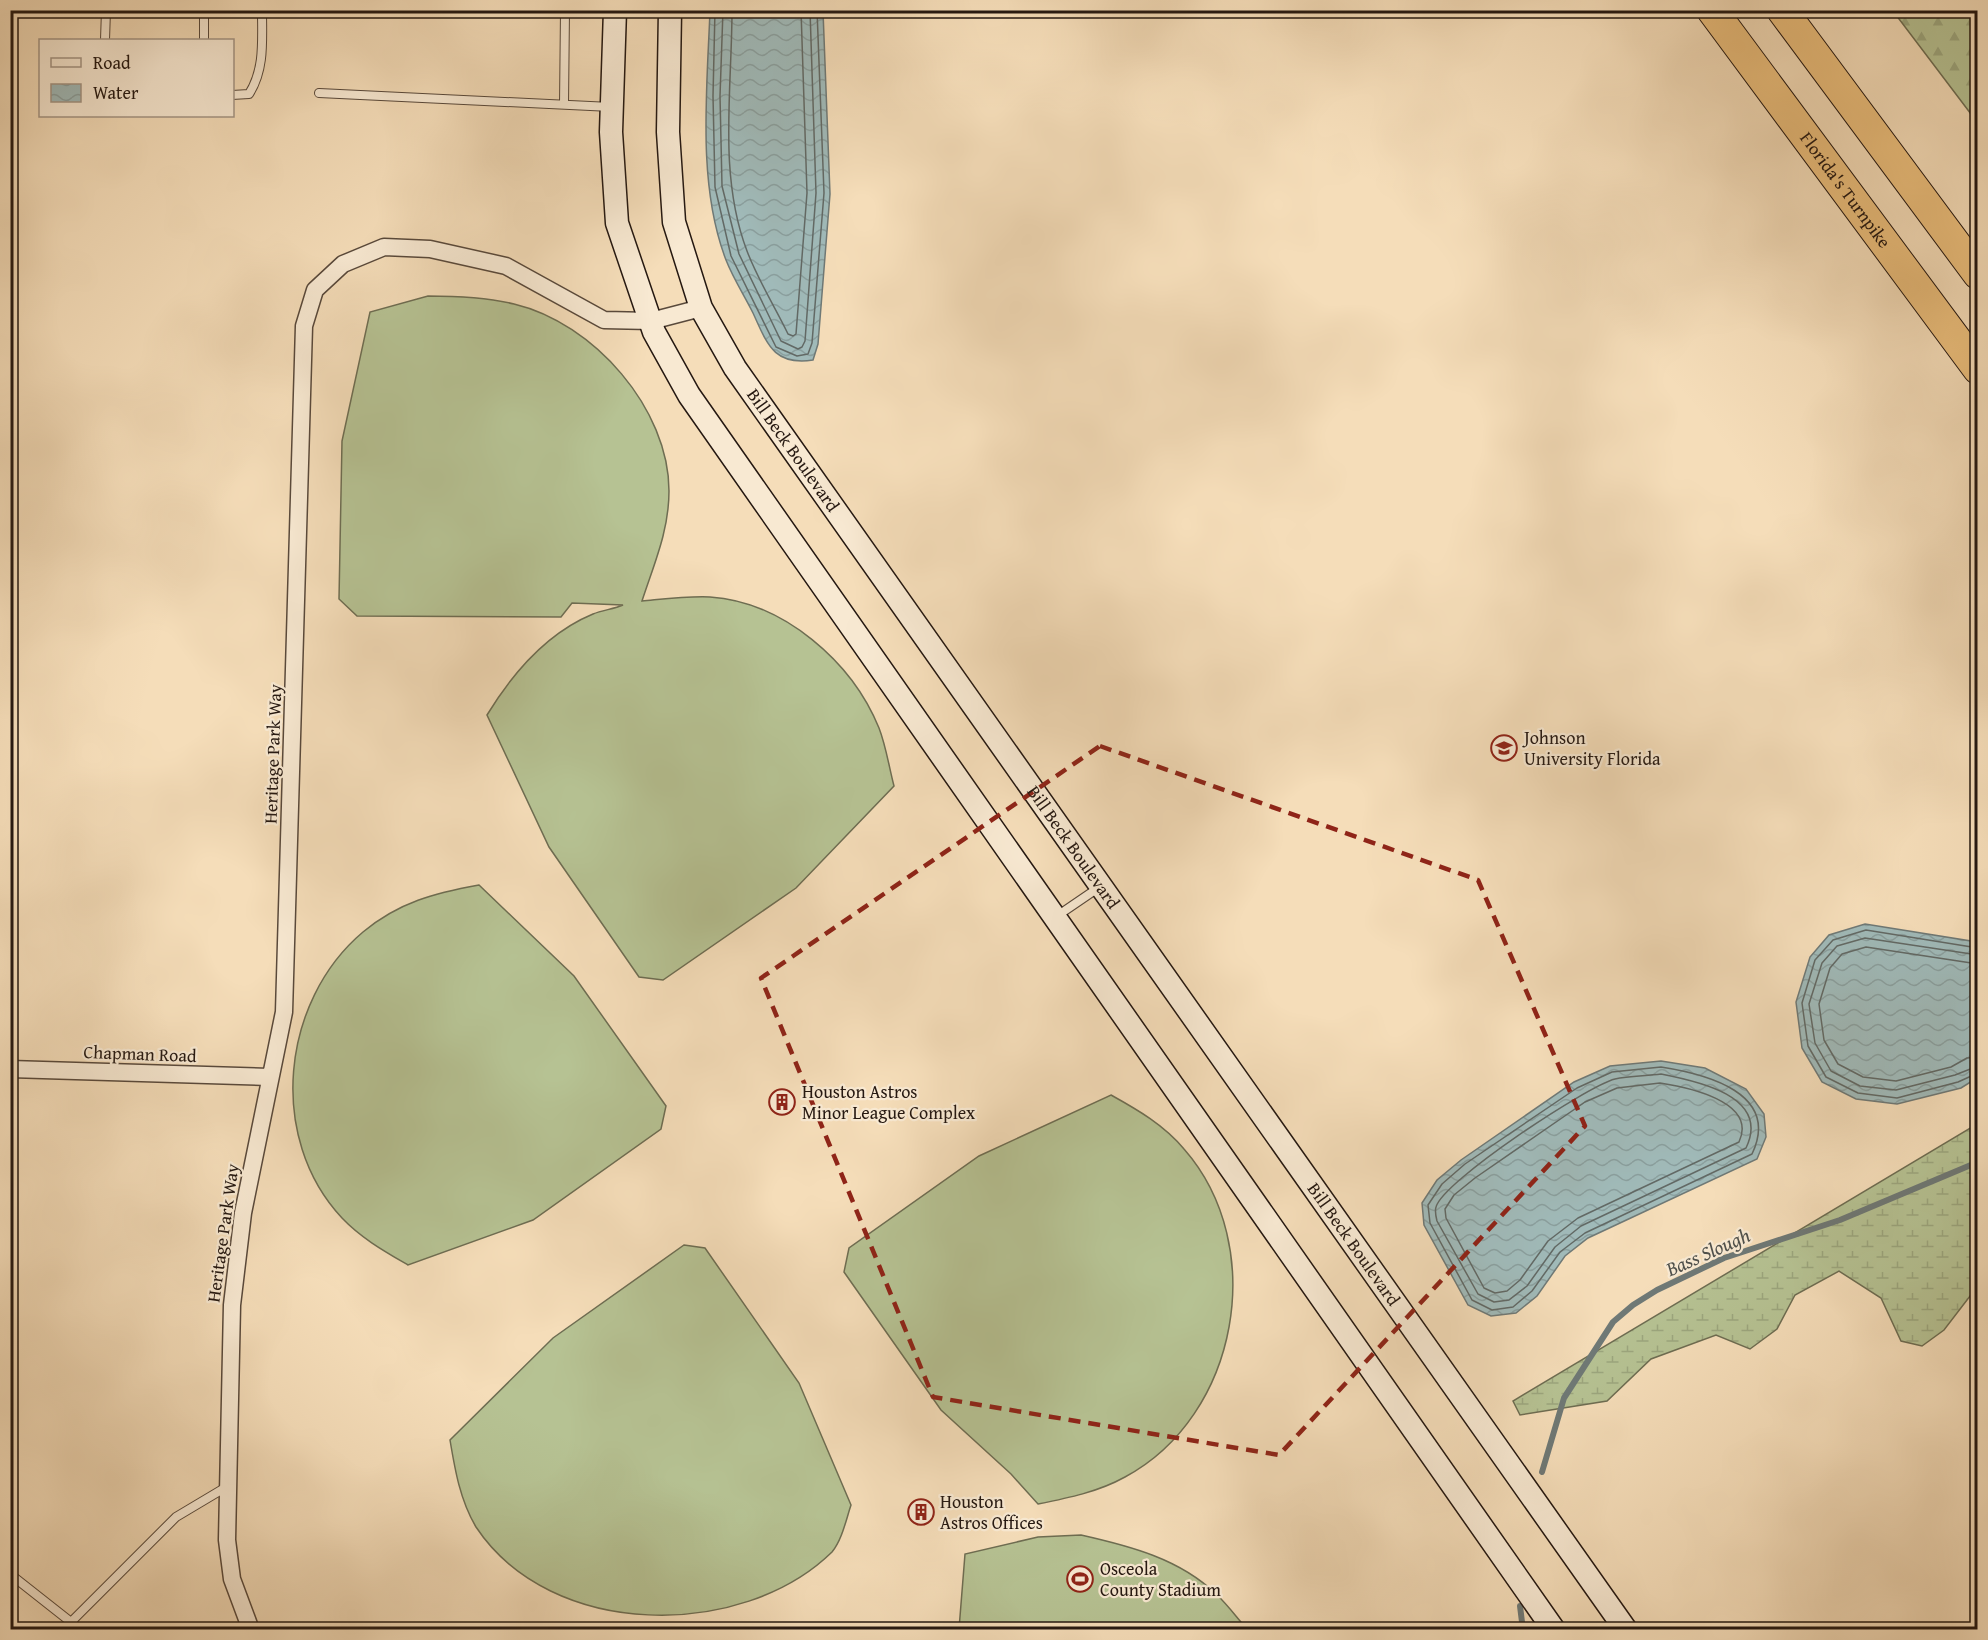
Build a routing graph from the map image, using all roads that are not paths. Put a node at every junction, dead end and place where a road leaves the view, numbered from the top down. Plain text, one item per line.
1 (106, 10) edge
2 (204, 10) edge
3 (262, 10) edge
4 (565, 10) edge
5 (615, 10) edge
6 (670, 10) edge
7 (1712, 10) edge
8 (1782, 10) edge
9 (105, 39) edge
10 (204, 39) edge
11 (319, 93) dead end
12 (234, 95) edge
13 (564, 104) junction
14 (612, 107) junction
15 (1977, 274) edge
16 (702, 308) junction
17 (651, 321) junction
18 (1977, 369) edge
19 (1101, 886) junction
20 (1055, 917) junction
21 (10, 1069) edge
22 (269, 1077) junction
23 (228, 1486) junction
24 (10, 1574) edge
25 (71, 1622) junction
26 (81, 1629) edge
27 (251, 1629) edge
28 (1554, 1629) edge
29 (1626, 1629) edge

1 - 9 lane
2 - 10 lane
3 - 12 lane
4 - 13 lane
5 - 14 street
6 - 16 street, Bill Beck Boulevard
7 - 18 highway, Florida's Turnpike
8 - 15 highway
11 - 13 lane
13 - 14 lane
14 - 17 street
16 - 17 street, Heritage Park Way
16 - 19 street, Bill Beck Boulevard
17 - 20 street
17 - 22 street, Heritage Park Way
19 - 20 lane
19 - 29 street, Bill Beck Boulevard
20 - 28 street
21 - 22 street, Chapman Road
22 - 23 street, Heritage Park Way
23 - 25 lane
23 - 27 street, Heritage Park Way
24 - 25 lane
25 - 26 lane

